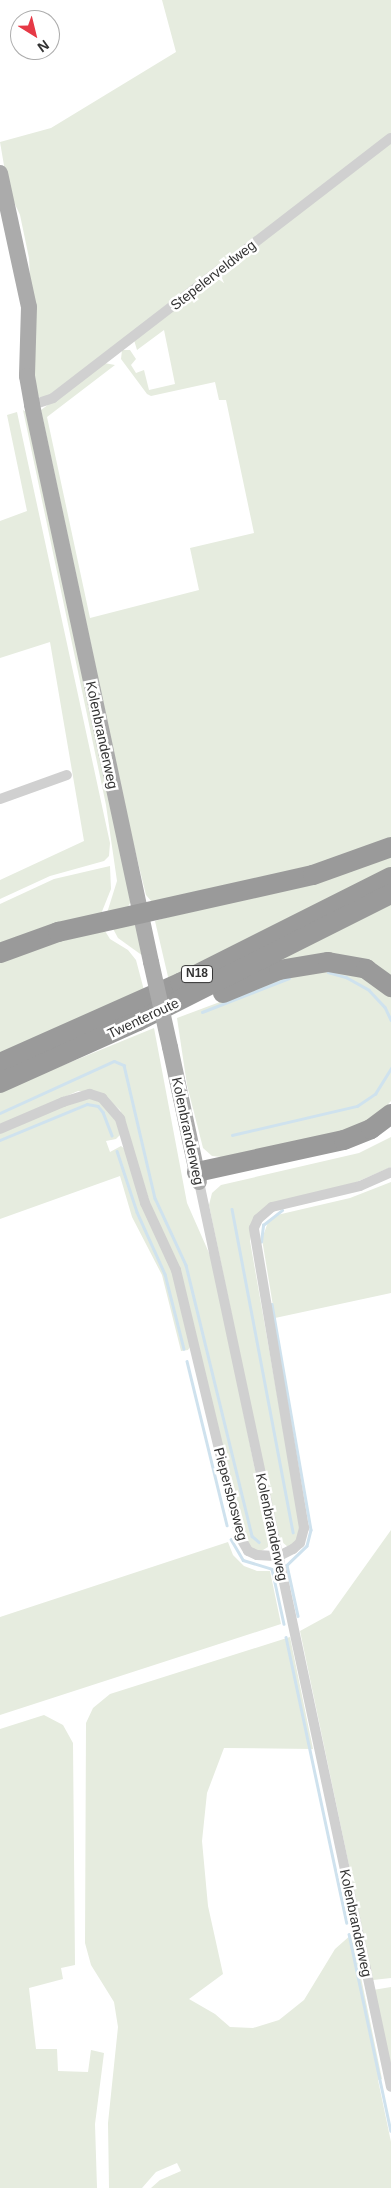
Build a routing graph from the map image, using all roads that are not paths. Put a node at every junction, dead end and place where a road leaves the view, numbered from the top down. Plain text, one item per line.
1 (391, 138) edge
2 (0, 173) edge
3 (32, 405) junction
4 (67, 775) dead end
5 (0, 799) edge
6 (391, 848) edge
7 (391, 877) edge
8 (391, 894) edge
9 (141, 914) junction
10 (0, 953) edge
11 (391, 987) edge
12 (138, 1021) junction
13 (0, 1063) edge
14 (0, 1083) edge
15 (391, 1114) edge
16 (0, 1129) edge
17 (391, 1130) edge
18 (391, 1172) edge
19 (198, 1177) junction
20 (279, 1556) junction
21 (391, 2087) edge

1 - 3 street, Stepelerveldweg
2 - 3 main road, Kolenbranderweg
3 - 9 main road, Kolenbranderweg
4 - 5 street
6 - 9 highway
7 - 13 highway, Twenteroute / N18
8 - 12 highway, Twenteroute / N18
9 - 10 highway
9 - 19 main road, Kolenbranderweg, bridge
11 - 12 highway, N18
12 - 14 highway, Twenteroute / N18
15 - 19 highway
16 - 20 street, Piepersbosweg
17 - 19 highway
18 - 20 street
19 - 20 street, Kolenbranderweg
20 - 21 street, Kolenbranderweg

